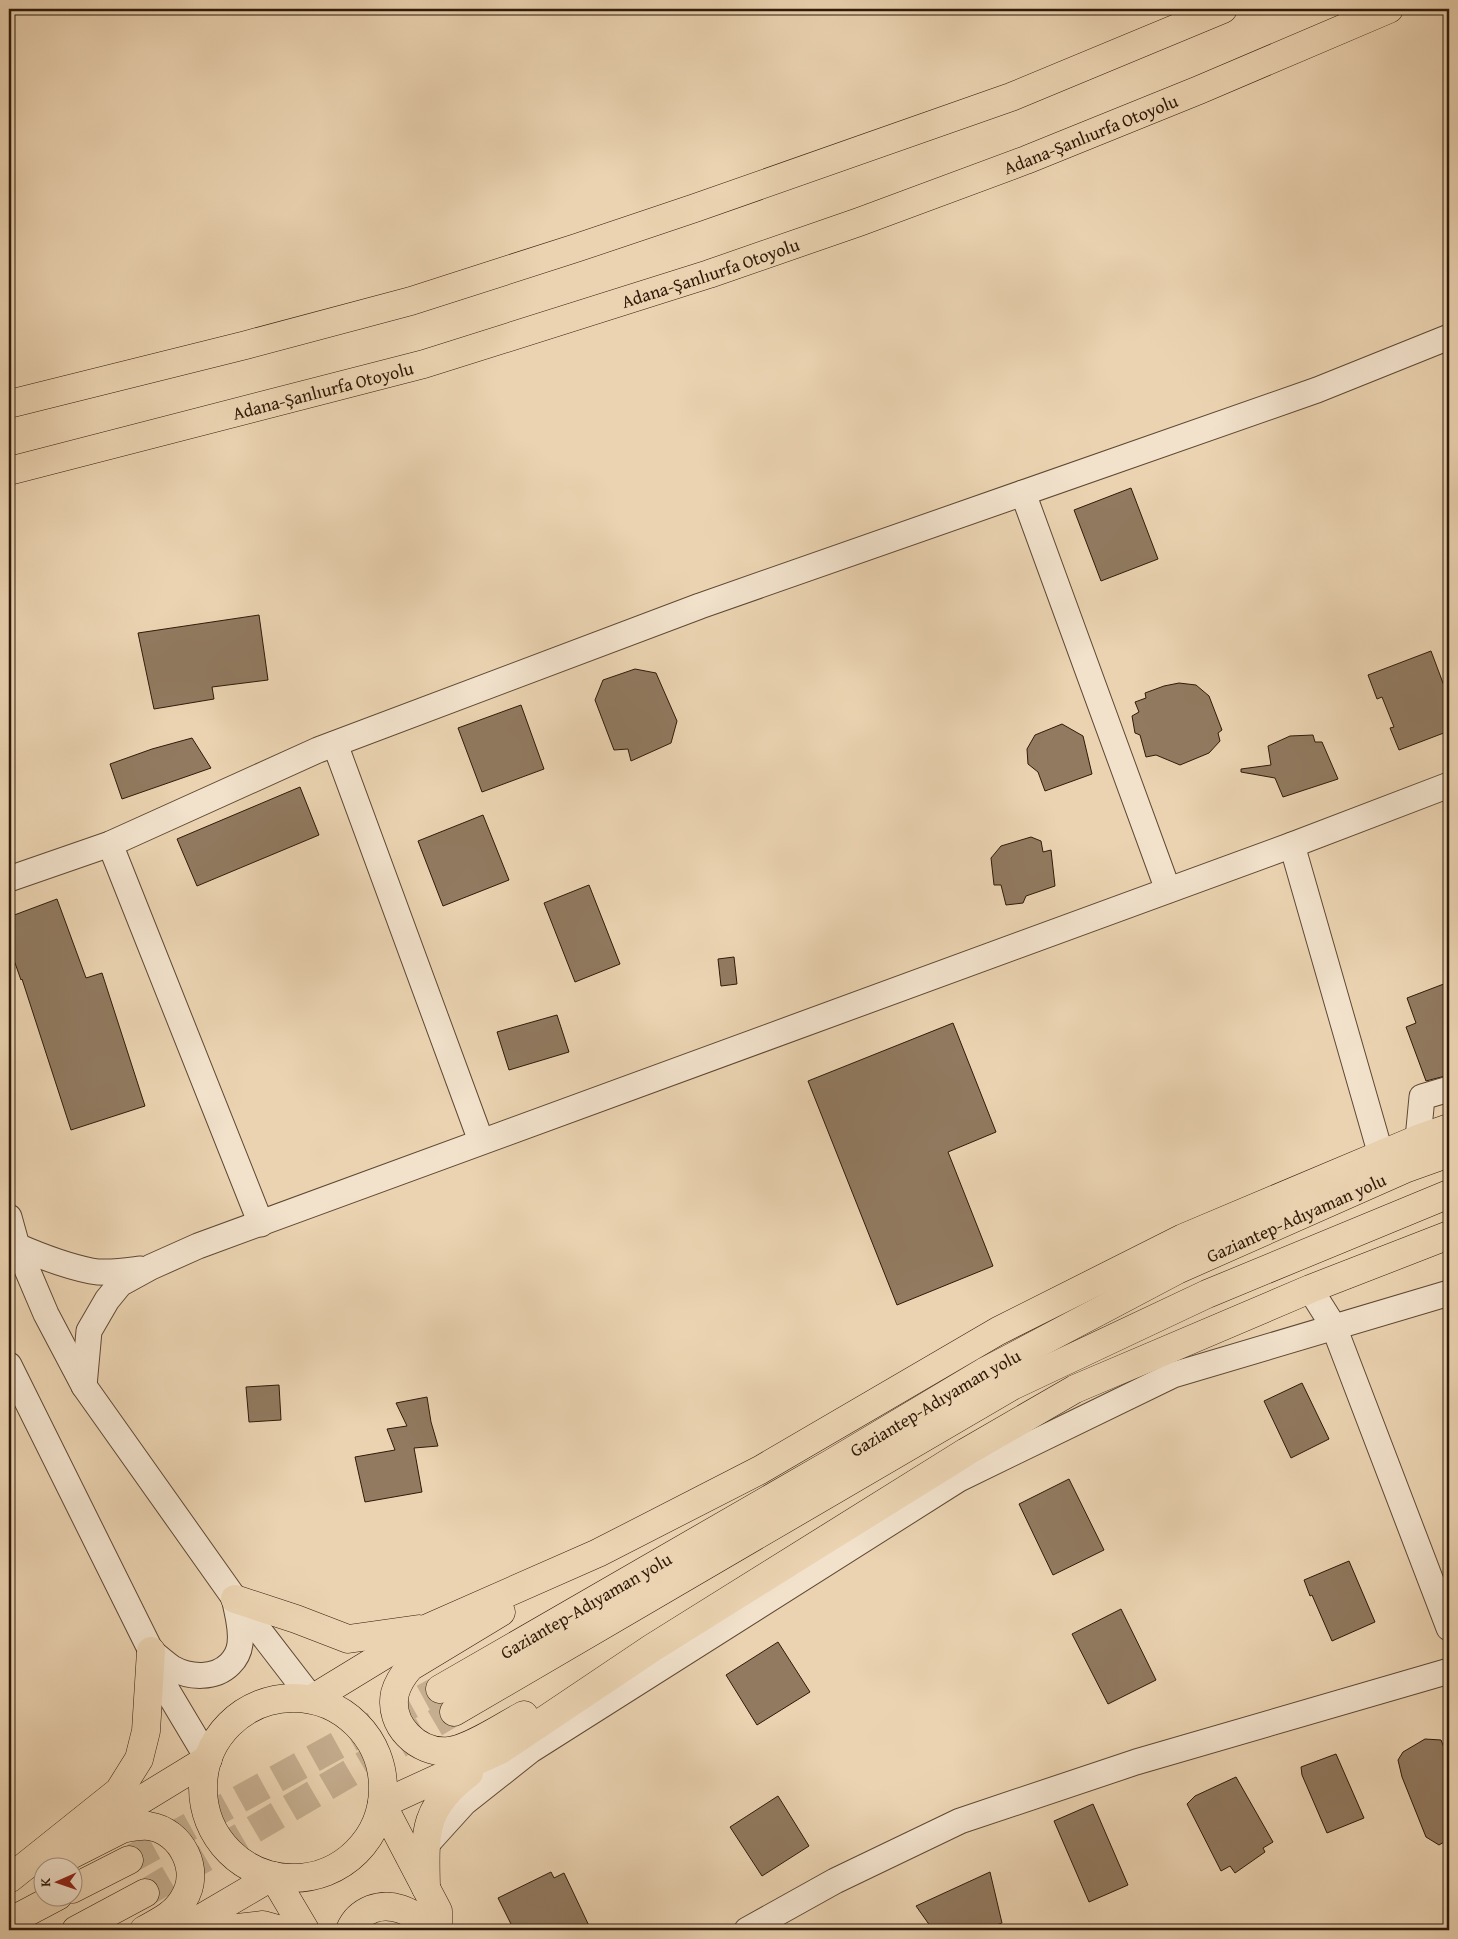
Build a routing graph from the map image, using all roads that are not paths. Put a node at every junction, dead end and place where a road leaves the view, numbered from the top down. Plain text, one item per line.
1 (1223, 9) edge
2 (1389, 9) edge
3 (1449, 337) edge
4 (9, 404) edge
5 (9, 471) edge
6 (1023, 492) junction
7 (335, 744) junction
8 (1449, 785) edge
9 (110, 844) junction
10 (1292, 845) junction
11 (9, 879) edge
12 (1168, 890) junction
13 (1449, 1088) edge
14 (1449, 1128) edge
15 (1418, 1139) junction
16 (481, 1141) junction
17 (1449, 1153) edge
18 (1381, 1154) junction
19 (1449, 1194) edge
20 (9, 1217) edge
21 (262, 1224) junction
22 (1449, 1235) edge
23 (17, 1246) junction
24 (151, 1267) junction
25 (1310, 1289) junction
26 (1449, 1293) edge
27 (1334, 1327) junction
28 (9, 1365) edge
29 (84, 1386) junction
30 (598, 1554) junction
31 (235, 1599) junction
32 (430, 1627) junction
33 (1449, 1628) edge
34 (652, 1648) junction
35 (151, 1651) junction
36 (1449, 1671) edge
37 (440, 1689) tunnel mouth
38 (312, 1699) junction
39 (454, 1712) tunnel mouth
40 (500, 1750) junction
41 (208, 1759) junction
42 (382, 1804) junction
43 (425, 1846) junction
44 (69, 1856) edge
45 (129, 1860) tunnel mouth
46 (32, 1875) edge
47 (273, 1876) junction
48 (9, 1880) edge
49 (82, 1884) edge
50 (9, 1887) edge
51 (426, 1888) junction
52 (145, 1893) tunnel mouth
53 (39, 1906) edge
54 (9, 1922) edge
55 (437, 1929) edge
56 (76, 1930) edge
57 (144, 1930) edge
58 (181, 1930) edge
59 (219, 1930) edge
60 (281, 1930) edge
61 (305, 1930) edge
62 (350, 1930) edge
63 (747, 1930) edge

1 - 4 main road
2 - 5 main road, Adana-Şanlıurfa Otoyolu
3 - 6 street
6 - 7 street
6 - 12 street
7 - 9 street
7 - 16 street
8 - 10 street
9 - 11 street
9 - 21 street
10 - 12 street
10 - 18 street
12 - 16 street
13 - 15 street
14 - 15 main road
15 - 18 main road
16 - 21 street
17 - 37 main road, Gaziantep-Adıyaman yolu
18 - 30 main road
19 - 39 main road, Gaziantep-Adıyaman yolu
20 - 23 street
21 - 24 street
22 - 25 main road
23 - 24 street
23 - 29 street
24 - 29 street
25 - 27 street
25 - 34 main road
26 - 27 street
27 - 33 street
27 - 43 street
28 - 35 street
29 - 31 street
30 - 32 main road
30 - 34 main road
31 - 32 main road
31 - 35 street
31 - 38 street
32 - 38 main road
34 - 40 main road
35 - 41 street
35 - 48 main road
36 - 63 street
38 - 41 main road
38 - 42 main road
40 - 42 main road
40 - 43 main road
41 - 47 main road
41 - 48 main road
42 - 47 main road
42 - 51 main road
43 - 51 main road
44 - 57 main road
45 - 49 main road
46 - 50 main road
47 - 58 main road
47 - 61 main road
51 - 55 main road
52 - 56 main road
53 - 54 main road
55 - 62 main road
59 - 60 main road

